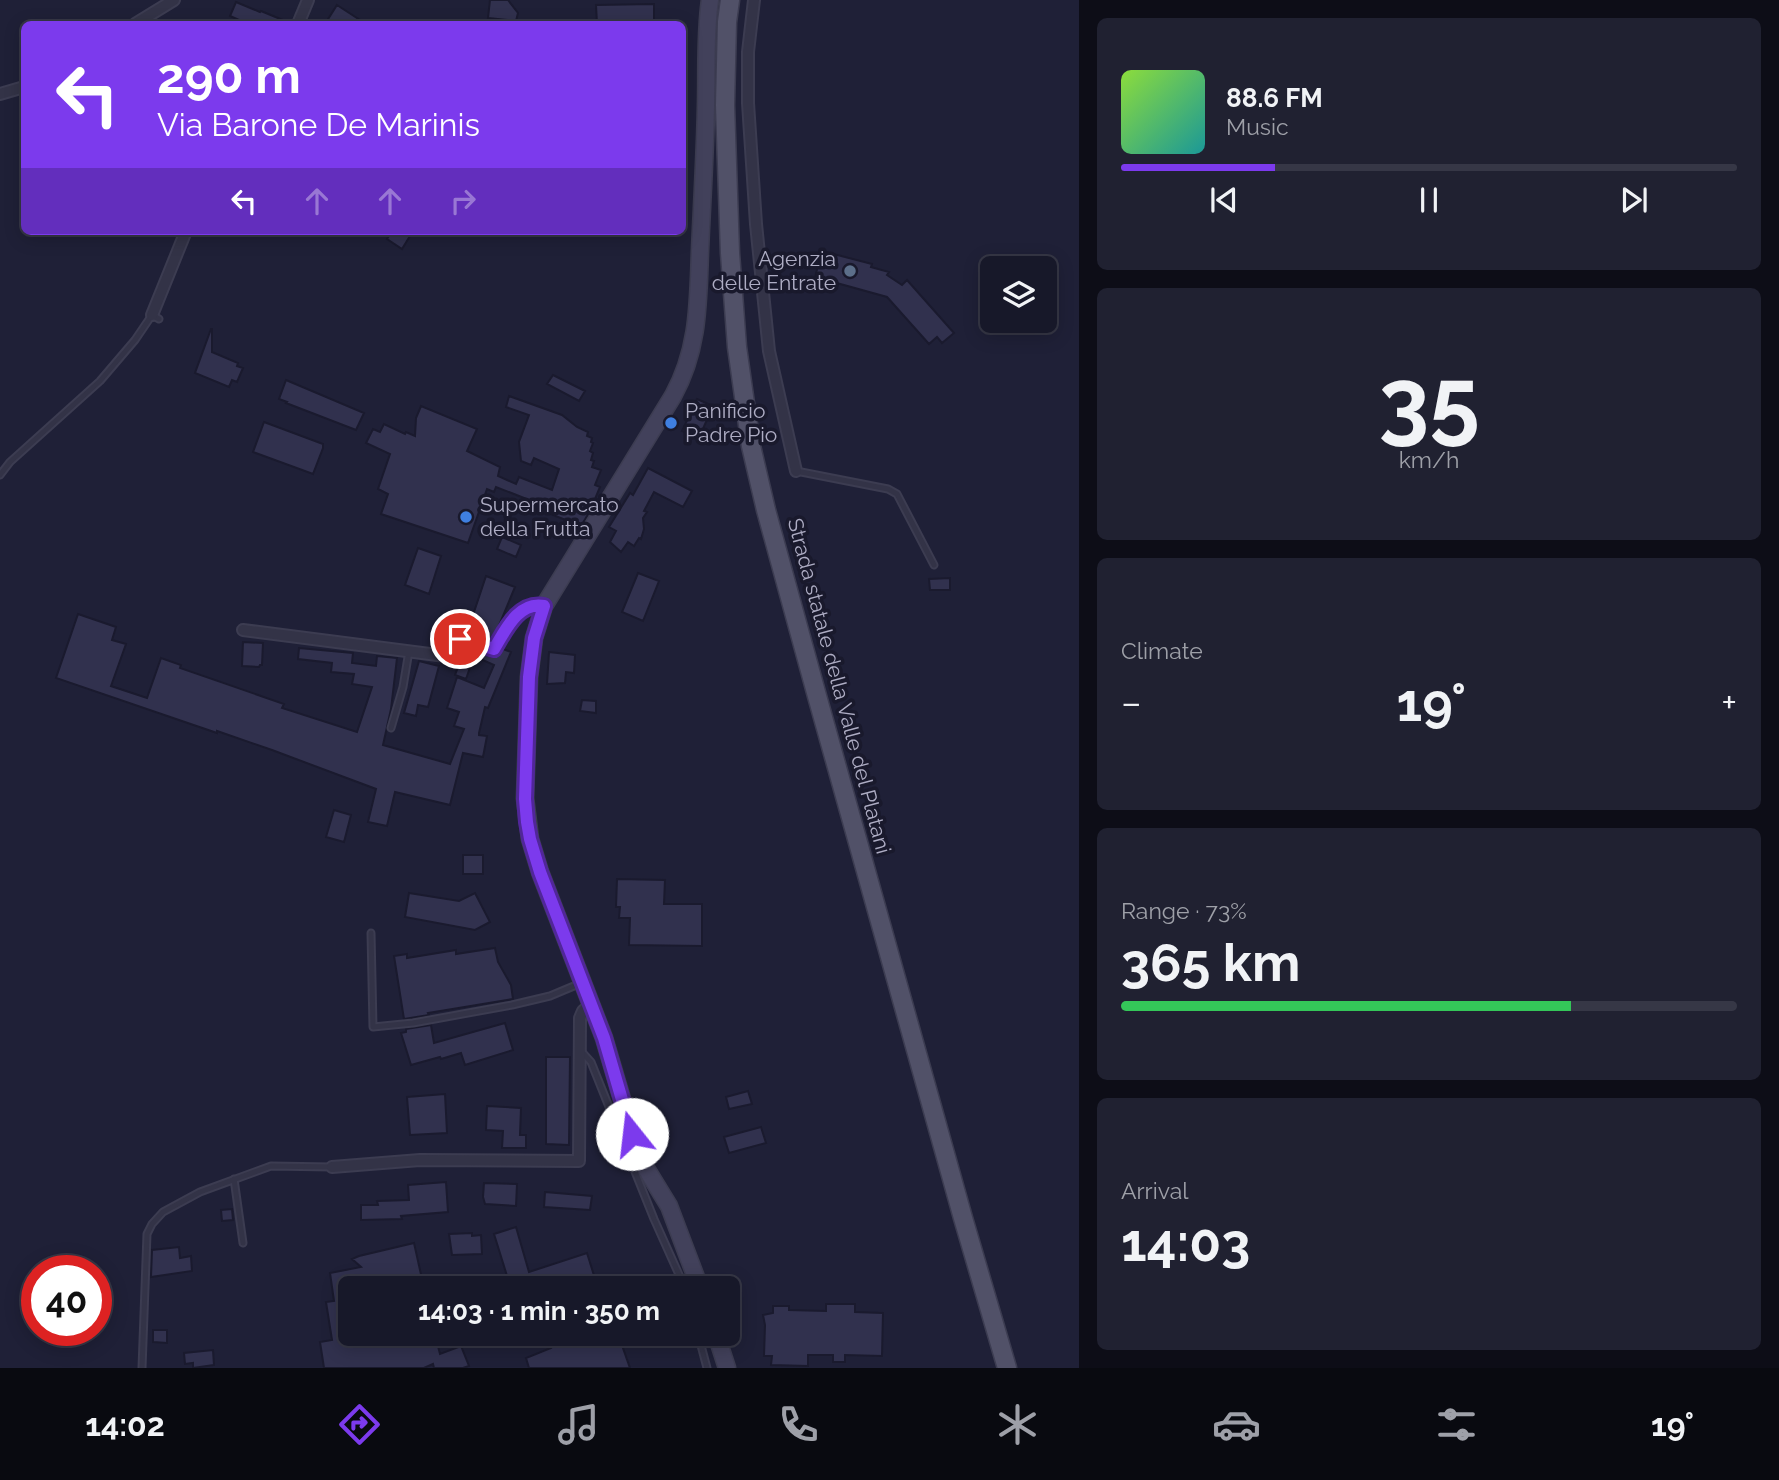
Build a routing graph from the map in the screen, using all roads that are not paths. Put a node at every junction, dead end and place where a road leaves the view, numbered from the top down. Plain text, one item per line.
1 (308, 0) edge
2 (710, 0) edge
3 (730, 0) edge
4 (754, 0) edge
5 (166, 3) edge
6 (139, 21) edge
7 (300, 21) edge
8 (21, 88) edge
9 (0, 94) edge
10 (185, 235) edge
11 (155, 317) joint
12 (796, 471) joint
13 (0, 475) edge
14 (934, 565) dead end
15 (544, 606) junction
16 (243, 630) dead end
17 (409, 651) junction
18 (391, 728) dead end
19 (371, 933) dead end
20 (584, 982) junction
21 (591, 1004) junction
22 (580, 1049) junction
23 (626, 1147) junction
24 (639, 1157) junction
25 (332, 1167) joint
26 (234, 1180) junction
27 (243, 1243) dead end
28 (688, 1276) edge
29 (691, 1276) edge
30 (701, 1346) edge
31 (720, 1346) edge
32 (142, 1368) edge
33 (707, 1368) edge
34 (727, 1368) edge
35 (1007, 1368) edge

1 - 7 street
2 - 15 street
3 - 35 main road, Strada statale della Valle del Platani
4 - 12 street
5 - 6 street
8 - 9 street
10 - 11 street
11 - 13 lane
12 - 14 lane
15 - 17 street
15 - 20 street
16 - 17 street
17 - 18 lane
19 - 20 lane
20 - 21 street
21 - 22 street
21 - 24 street
22 - 23 lane
22 - 25 street
23 - 24 lane
23 - 28 lane
24 - 29 street
25 - 26 lane
26 - 27 lane
26 - 32 lane
30 - 33 lane
31 - 34 street

